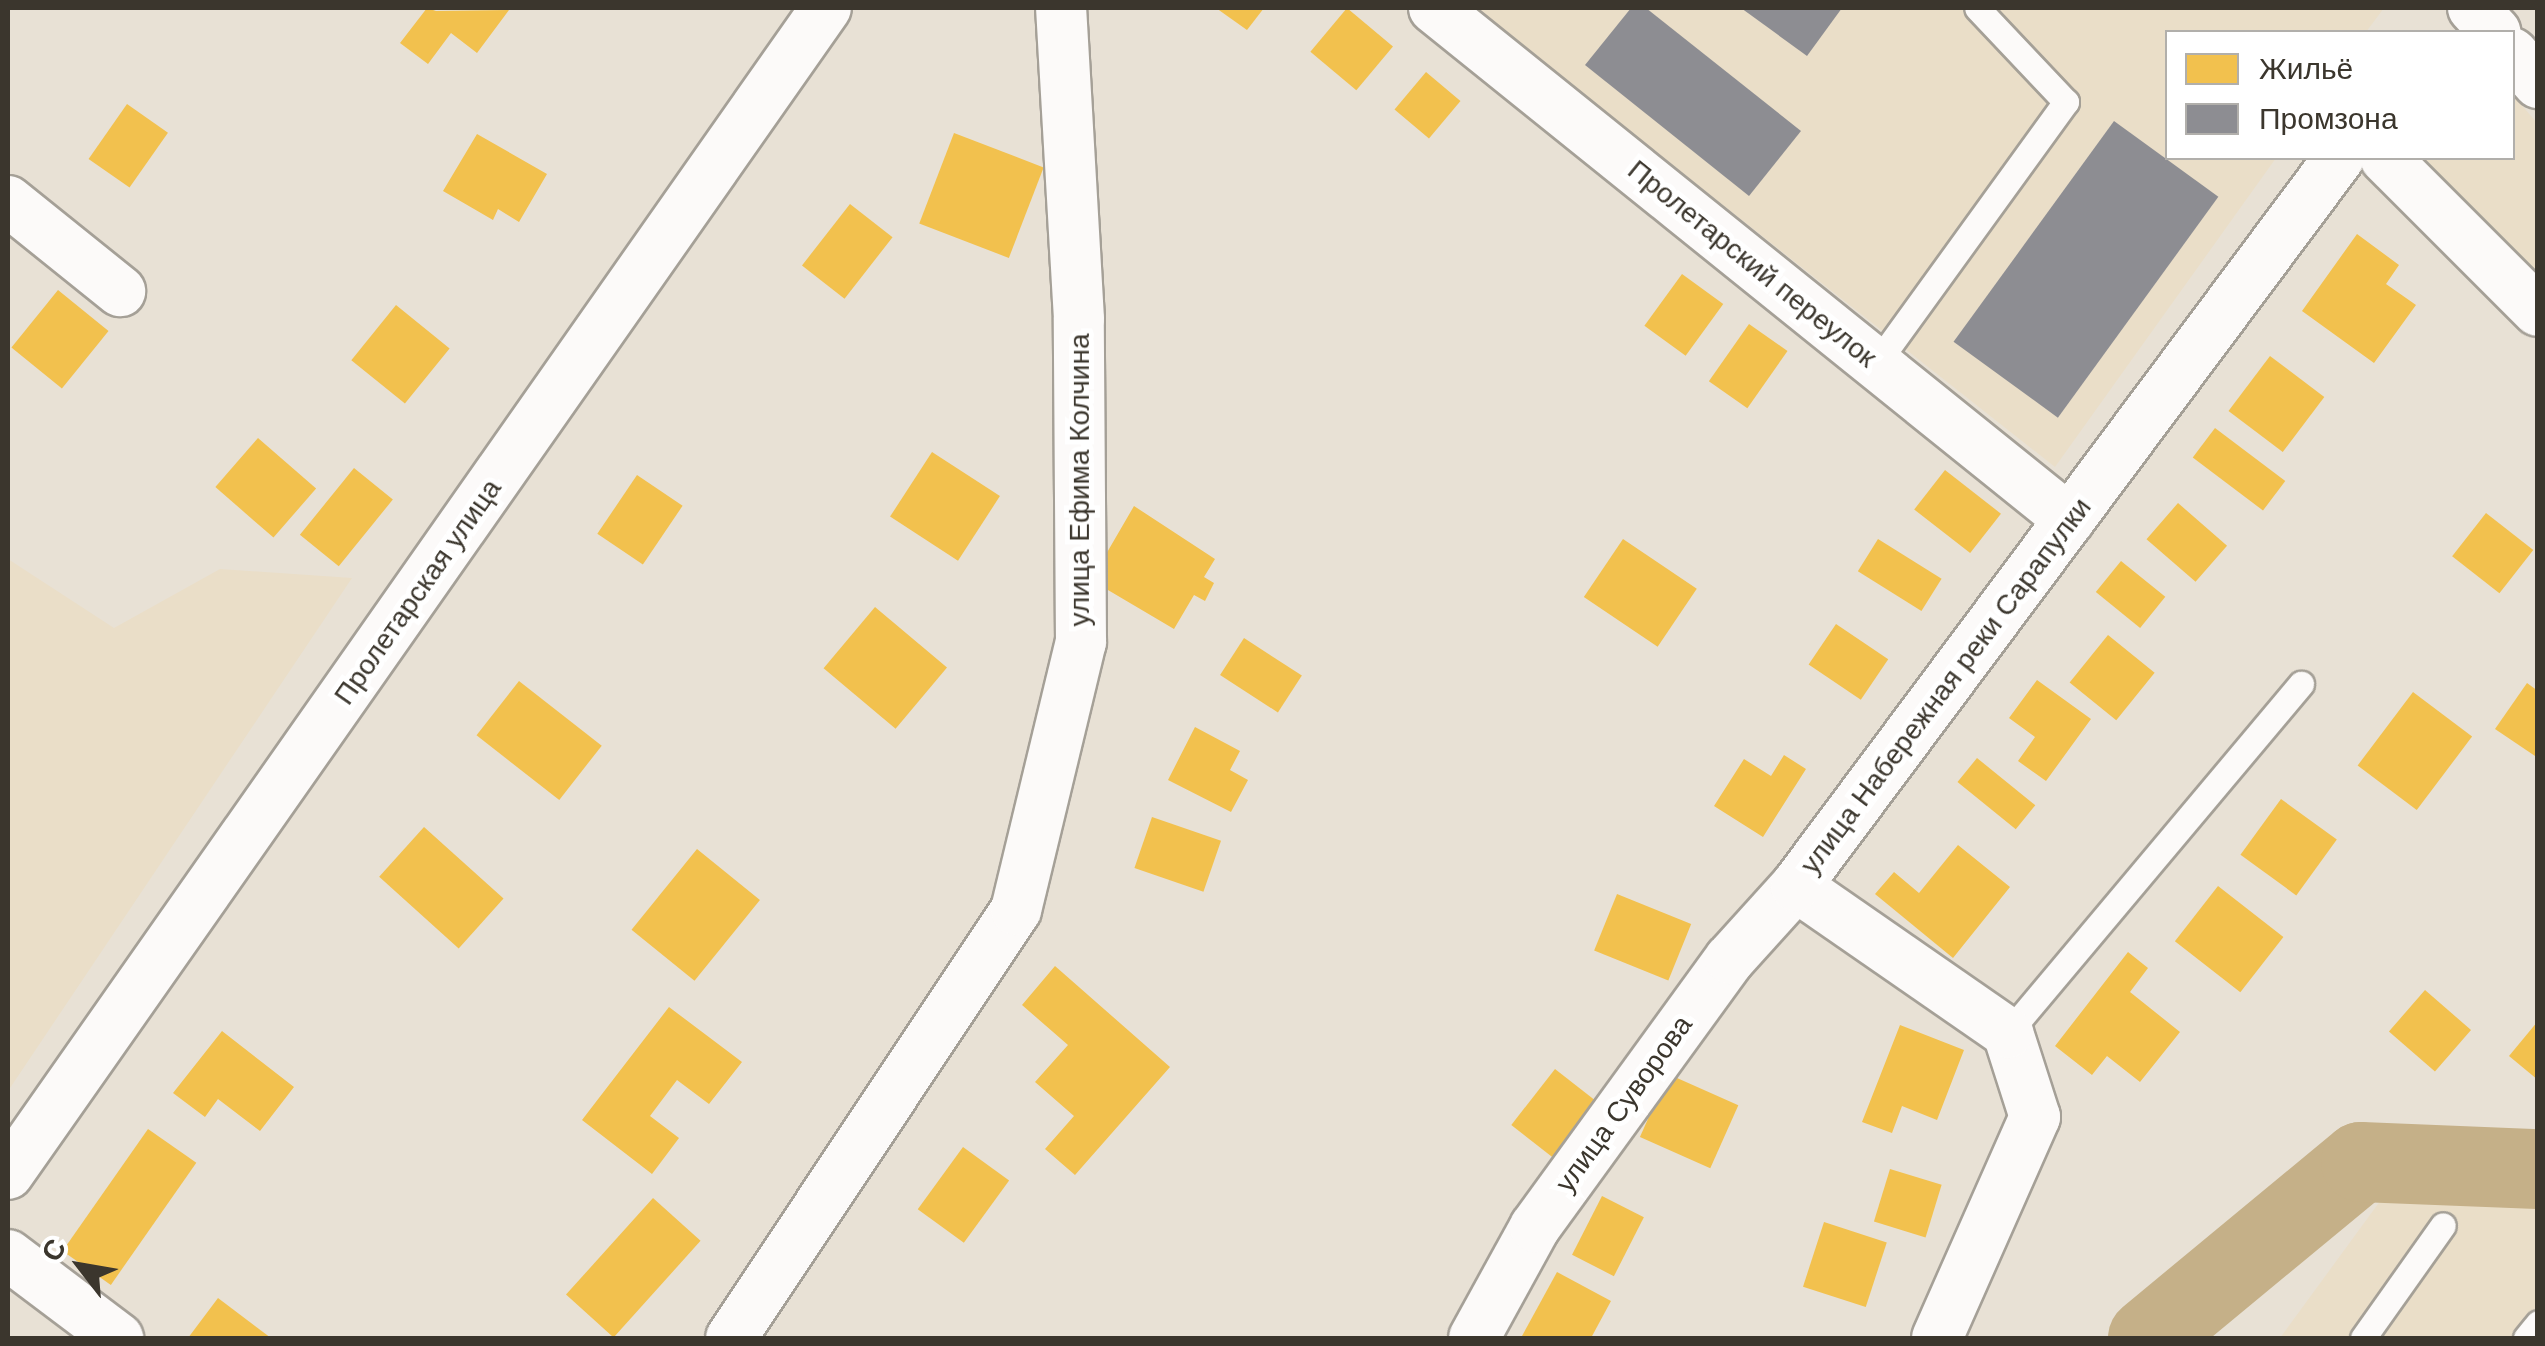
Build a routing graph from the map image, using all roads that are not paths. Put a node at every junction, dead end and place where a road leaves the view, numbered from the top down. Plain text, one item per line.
1 (826, 8) edge
2 (1060, 8) edge
3 (1434, 8) edge
4 (1977, 8) edge
5 (2456, 8) edge
6 (2473, 8) edge
7 (2438, 30) edge
8 (2492, 30) edge
9 (2515, 57) edge
10 (2538, 82) edge
11 (2338, 160) edge
12 (2387, 160) edge
13 (8, 200) edge
14 (120, 291) dead end
15 (2538, 311) edge
16 (1876, 364) junction
17 (2070, 520) junction
18 (2301, 684) dead end
19 (1796, 886) junction
20 (2008, 1034) junction
21 (8, 1174) edge
22 (2443, 1225) dead end
23 (8, 1254) edge
24 (2538, 1324) edge
25 (118, 1338) edge
26 (731, 1338) edge
27 (1474, 1338) edge
28 (1937, 1338) edge
29 (2363, 1338) edge
30 (2526, 1338) edge

1 - 21 street, Пролетарская улица
2 - 26 street, улица Ефима Колчина
3 - 16 street, Пролетарский переулок
4 - 16 lane
5 - 7 street
6 - 8 street
9 - 10 street
11 - 17 street, улица Набережная реки Сарапулки
12 - 15 street
13 - 14 street
16 - 17 street, Пролетарский переулок
17 - 19 street, улица Набережная реки Сарапулки
18 - 20 lane
19 - 20 street, улица Набережная реки Сарапулки
19 - 27 street, улица Суворова
20 - 28 street
22 - 29 lane
23 - 25 street
24 - 30 lane

